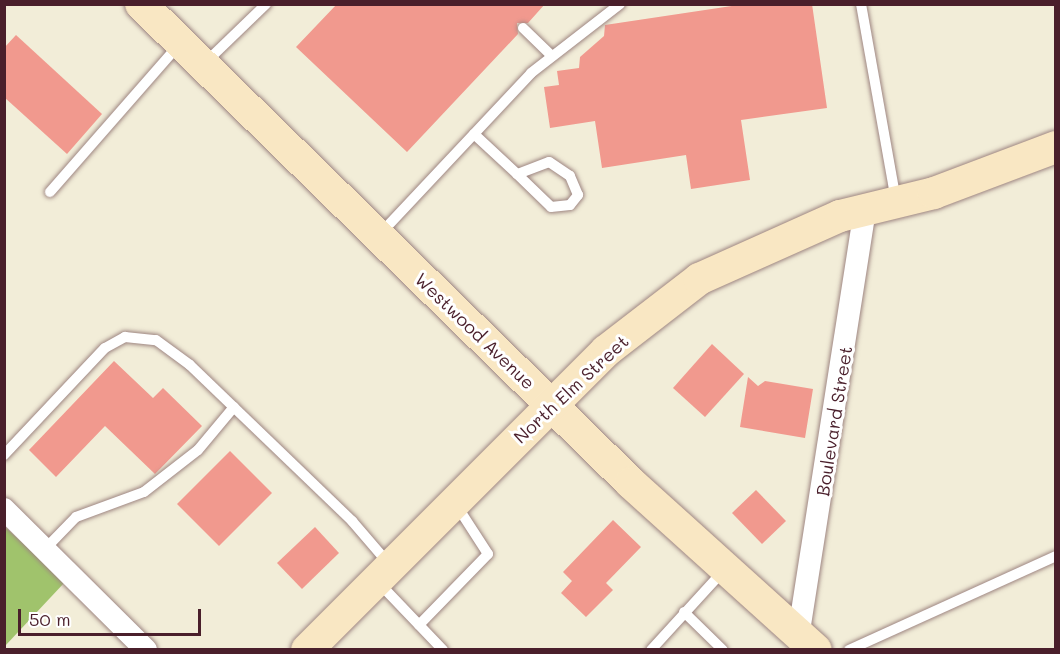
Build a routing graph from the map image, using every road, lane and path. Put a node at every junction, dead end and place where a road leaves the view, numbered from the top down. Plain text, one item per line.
1 (141, 4) edge
2 (266, 4) edge
3 (620, 4) edge
4 (861, 4) edge
5 (523, 28) dead end
6 (181, 44) junction
7 (552, 56) junction
8 (203, 66) junction
9 (474, 134) junction
10 (1056, 147) edge
11 (517, 174) junction
12 (50, 192) dead end
13 (896, 203) junction
14 (866, 211) junction
15 (377, 237) junction
16 (551, 405) junction
17 (234, 407) junction
18 (4, 455) edge
19 (454, 502) junction
20 (4, 508) edge
21 (1056, 547) edge
22 (46, 548) junction
23 (1052, 557) edge
24 (727, 568) junction
25 (383, 573) junction
26 (684, 612) junction
27 (419, 625) junction
28 (808, 640) edge
29 (146, 650) edge
30 (307, 650) edge
31 (443, 650) edge
32 (651, 650) edge
33 (723, 650) edge
34 (849, 650) edge

1 - 6 street, Westwood Avenue
2 - 8 lane
3 - 7 lane
4 - 13 lane
5 - 7 lane
6 - 8 street, Westwood Avenue
6 - 12 lane
7 - 9 lane
8 - 15 street, Westwood Avenue
9 - 11 lane
9 - 15 lane
10 - 13 street, North Elm Street
11 - 11 lane
13 - 14 street, North Elm Street
14 - 16 street, North Elm Street
14 - 28 street, Boulevard Street
15 - 16 street, Westwood Avenue
16 - 19 street, North Elm Street
16 - 24 street, Westwood Avenue
17 - 18 lane
17 - 22 lane
17 - 25 lane
19 - 25 street, North Elm Street
19 - 27 lane
20 - 22 street
21 - 23 lane
22 - 29 street
23 - 34 lane
24 - 26 lane
24 - 28 street, Westwood Avenue
25 - 27 lane
25 - 30 street, North Elm Street
26 - 32 lane
26 - 33 lane
27 - 31 lane

